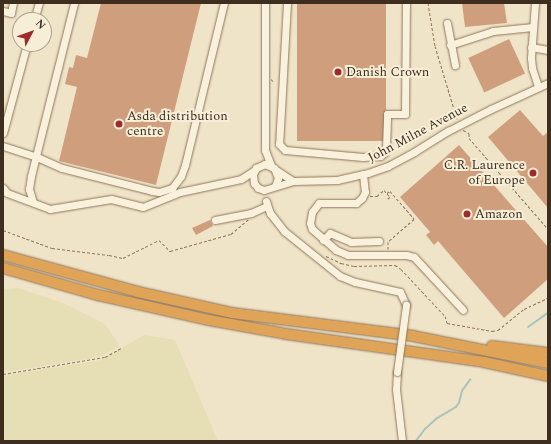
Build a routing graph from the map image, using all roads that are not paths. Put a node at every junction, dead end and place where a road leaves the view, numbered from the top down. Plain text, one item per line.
1 (13, 3) edge
2 (74, 3) edge
3 (224, 3) edge
4 (265, 3) edge
5 (287, 3) edge
6 (406, 3) edge
7 (535, 3) edge
8 (3, 11) edge
9 (447, 23) dead end
10 (533, 27) junction
11 (450, 45) junction
12 (531, 47) junction
13 (548, 50) edge
14 (26, 52) edge
15 (455, 65) dead end
16 (548, 83) edge
17 (538, 87) junction
18 (3, 133) edge
19 (3, 146) edge
20 (265, 150) junction
21 (37, 157) junction
22 (256, 168) junction
23 (274, 168) junction
24 (364, 174) junction
25 (241, 179) junction
26 (293, 181) junction
27 (273, 187) junction
28 (3, 188) edge
29 (258, 188) junction
30 (33, 202) junction
31 (267, 204) junction
32 (215, 220) dead end
33 (323, 240) junction
34 (379, 241) dead end
35 (3, 255) edge
36 (3, 268) edge
37 (463, 310) dead end
38 (413, 336) junction
39 (548, 353) edge
40 (548, 363) edge
41 (548, 376) edge
42 (402, 441) edge

1 - 8 street
2 - 21 street
3 - 21 street
4 - 20 street
5 - 6 street
7 - 10 street
9 - 11 street
10 - 11 street
10 - 12 street
11 - 15 street
12 - 13 street
12 - 17 street
14 - 18 street
16 - 17 street, John Milne Avenue
17 - 24 street, John Milne Avenue
19 - 21 street
20 - 22 street
20 - 23 street
21 - 30 street
22 - 23 street
22 - 25 street
22 - 29 street
23 - 26 street
23 - 27 street
24 - 26 street, John Milne Avenue
24 - 33 street
25 - 29 street
25 - 30 street
26 - 27 street, John Milne Avenue
27 - 29 street
27 - 31 street
28 - 30 street
29 - 31 street
31 - 32 street
31 - 42 street, bridge
33 - 34 street
33 - 37 street
35 - 38 highway
36 - 41 highway
38 - 39 highway
38 - 40 highway

